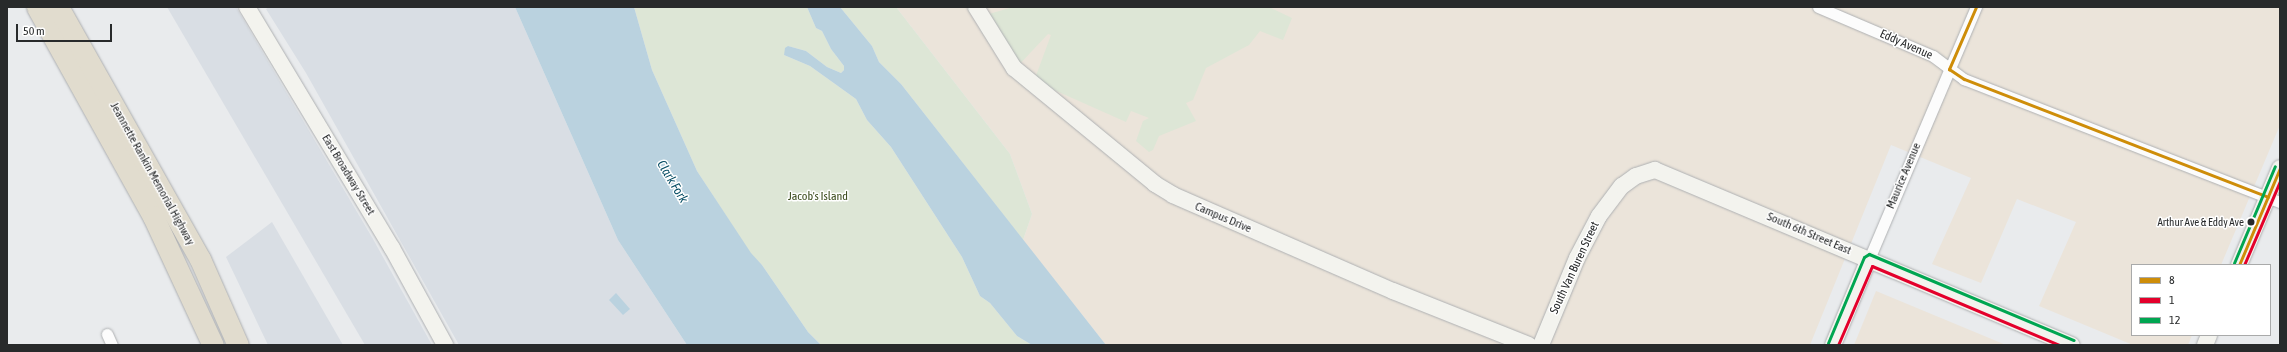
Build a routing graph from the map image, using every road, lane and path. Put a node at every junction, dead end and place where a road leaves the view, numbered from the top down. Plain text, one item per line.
1 (37, 7) edge
2 (58, 7) edge
3 (247, 7) edge
4 (976, 7) edge
5 (1818, 7) edge
6 (1976, 7) edge
7 (1949, 69) junction
8 (2280, 168) edge
9 (1655, 170) joint
10 (2274, 200) edge
11 (1869, 259) junction
12 (2240, 264) edge
13 (107, 334) dead end
14 (112, 345) edge
15 (213, 345) edge
16 (238, 345) edge
17 (445, 345) edge
18 (1529, 345) edge
19 (1541, 345) edge
20 (1833, 345) edge
21 (2072, 345) edge

1 - 15 highway, Jeannette Rankin Memorial Highway
2 - 16 highway, Jeannette Rankin Memorial Highway
3 - 17 street, East Broadway Street
4 - 18 street, Campus Drive
5 - 7 street, Eddy Avenue
6 - 7 street, Maurice Avenue
7 - 10 street, Eddy Avenue
7 - 11 street, Maurice Avenue
8 - 10 street
9 - 11 street, South 6th Street East
9 - 19 street, South Van Buren Street
10 - 12 street
11 - 20 street, Maurice Avenue
11 - 21 street, South 6th Street East
13 - 14 street

